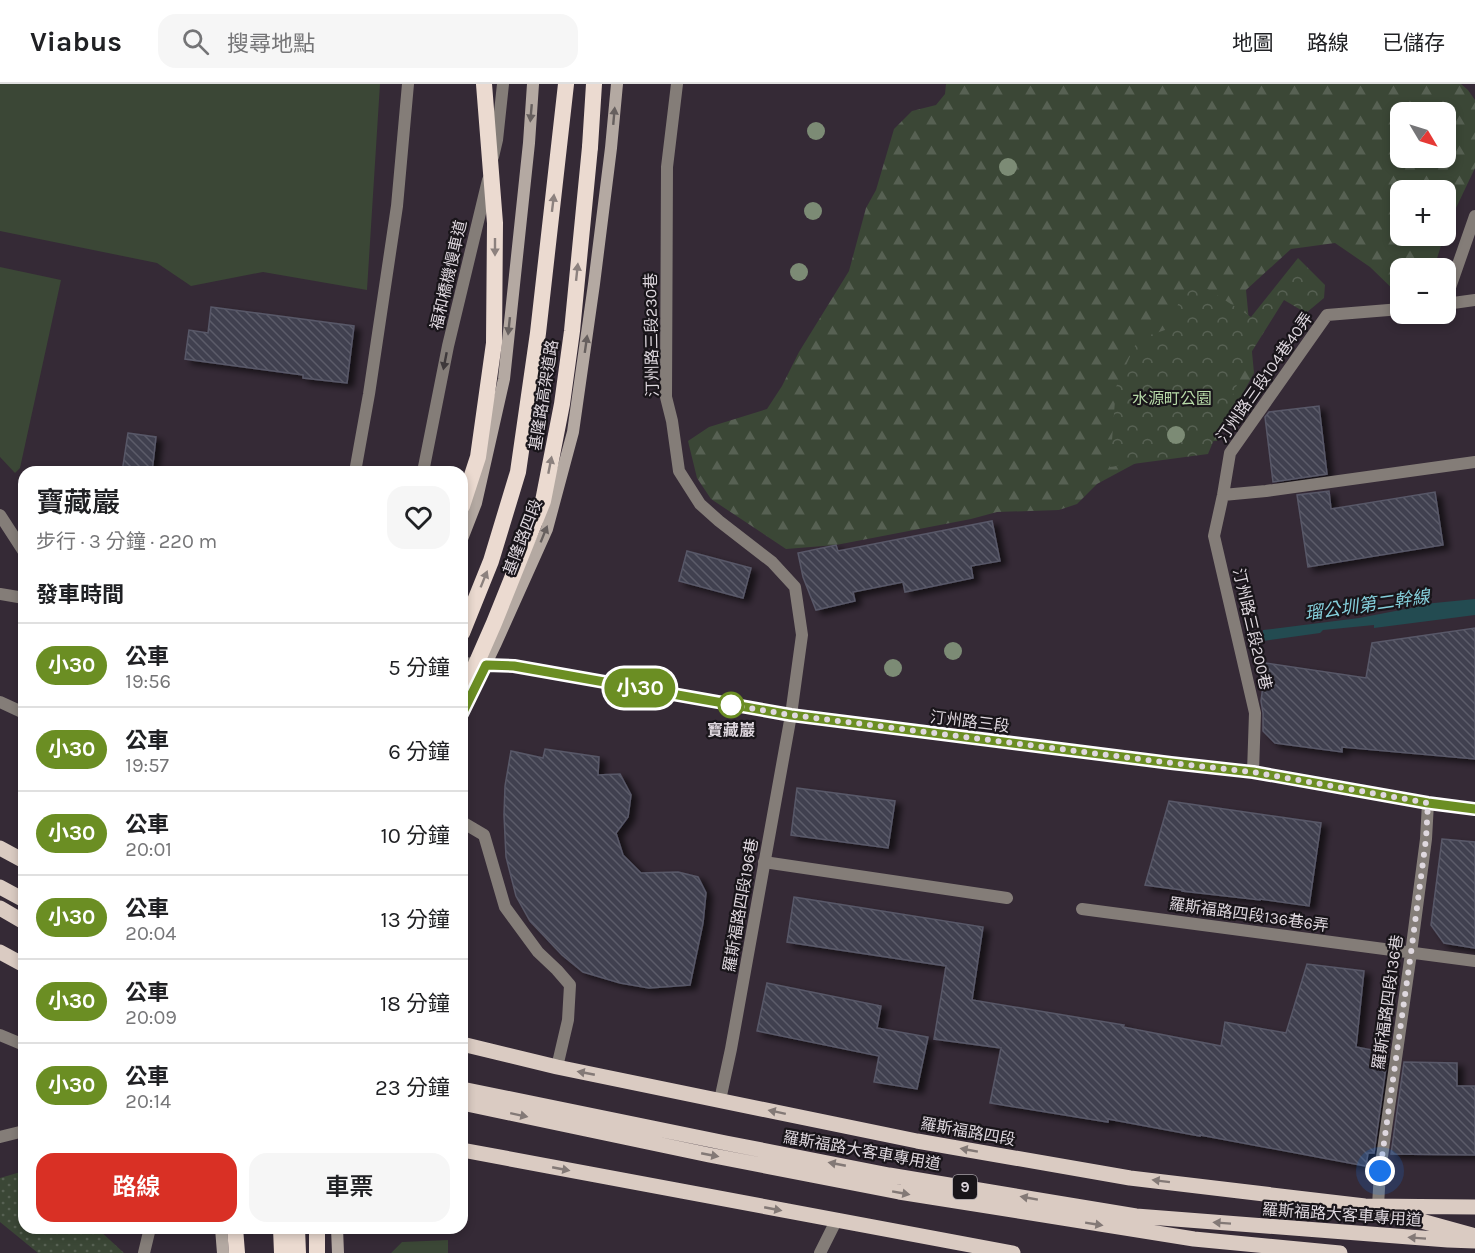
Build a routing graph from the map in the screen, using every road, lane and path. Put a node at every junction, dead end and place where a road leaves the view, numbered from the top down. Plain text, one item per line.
1 (408, 84) edge
2 (484, 84) edge
3 (502, 84) edge
4 (533, 84) edge
5 (567, 84) edge
6 (594, 84) edge
7 (617, 84) edge
8 (677, 84) edge
9 (1475, 216) edge
10 (1456, 270) edge
11 (1475, 300) edge
12 (1456, 303) edge
13 (1390, 310) edge
14 (1475, 462) edge
15 (357, 466) edge
16 (424, 466) edge
17 (468, 488) edge
18 (1223, 495) junction
19 (0, 515) edge
20 (468, 524) edge
21 (18, 543) edge
22 (0, 594) edge
23 (18, 597) edge
24 (468, 618) edge
25 (468, 664) edge
26 (486, 665) junction
27 (468, 682) edge
28 (0, 702) edge
29 (468, 702) edge
30 (18, 710) edge
31 (791, 715) junction
32 (1253, 772) junction
33 (1428, 803) junction
34 (1475, 809) edge
35 (468, 826) edge
36 (0, 848) edge
37 (18, 854) edge
38 (764, 862) junction
39 (0, 887) edge
40 (18, 897) edge
41 (1007, 898) dead end
42 (0, 908) edge
43 (1082, 909) dead end
44 (18, 918) edge
45 (0, 952) edge
46 (1411, 953) junction
47 (1475, 961) edge
48 (18, 962) edge
49 (0, 1035) edge
50 (18, 1042) edge
51 (468, 1045) edge
52 (557, 1067) junction
53 (468, 1090) edge
54 (720, 1100) junction
55 (468, 1104) edge
56 (18, 1132) edge
57 (0, 1137) edge
58 (468, 1151) edge
59 (1371, 1206) junction
60 (1475, 1207) edge
61 (836, 1221) junction
62 (149, 1234) edge
63 (221, 1234) edge
64 (235, 1234) edge
65 (281, 1234) edge
66 (297, 1234) edge
67 (317, 1234) edge
68 (337, 1234) edge
69 (1475, 1236) edge
70 (1475, 1241) edge
71 (144, 1253) edge
72 (223, 1253) edge
73 (237, 1253) edge
74 (282, 1253) edge
75 (298, 1253) edge
76 (317, 1253) edge
77 (338, 1253) edge
78 (820, 1253) edge
79 (1013, 1253) edge
80 (1340, 1253) edge

1 - 15 street
2 -> 17 highway, bridge
3 -> 16 street, 福和橋機慢車道, bridge
4 -> 20 main road
24 -> 5 highway
27 -> 6 highway, 基隆路高架道路, bridge
26 -> 7 main road, 基隆路四段
8 - 31 street, 汀州路三段230巷
9 - 10 street
11 - 12 street
13 - 18 street, 汀州路三段104巷40弄
14 - 18 street
18 - 32 street, 汀州路三段200巷
19 - 21 street
22 - 23 street
25 - 26 street, 汀州路三段
26 - 29 main road, 基隆路四段
26 - 31 street, 汀州路三段
28 - 30 street
31 - 32 street, 汀州路三段
31 - 38 street, 羅斯福路四段196巷
32 - 33 street, 汀州路三段
33 - 34 street, 汀州路三段
33 - 46 street, 羅斯福路四段136巷
35 - 52 street
36 - 37 main road
38 - 41 street
38 - 54 street, 羅斯福路四段196巷
39 - 40 main road
42 - 44 main road
43 - 46 street, 羅斯福路四段136巷6弄
45 - 48 main road
46 - 47 street, 羅斯福路四段136巷6弄
46 - 59 street, 羅斯福路四段136巷
49 - 50 street
51 - 52 main road, 羅斯福路四段 / 9
54 -> 52 main road, 羅斯福路四段 / 9
70 -> 53 main road, 羅斯福路大客車專用道 / 9
59 -> 54 main road, 羅斯福路四段 / 9
55 -> 80 main road, 羅斯福路大客車專用道 / 9
56 - 57 street
58 -> 61 main road
59 - 60 main road, 羅斯福路四段 / 9
59 - 69 main road, 羅斯福路大客車專用道 / 9
61 - 78 street
61 - 79 main road
62 - 71 street
63 - 72 main road
64 - 73 highway
65 - 74 highway
66 - 75 highway
67 - 76 highway
68 - 77 main road

